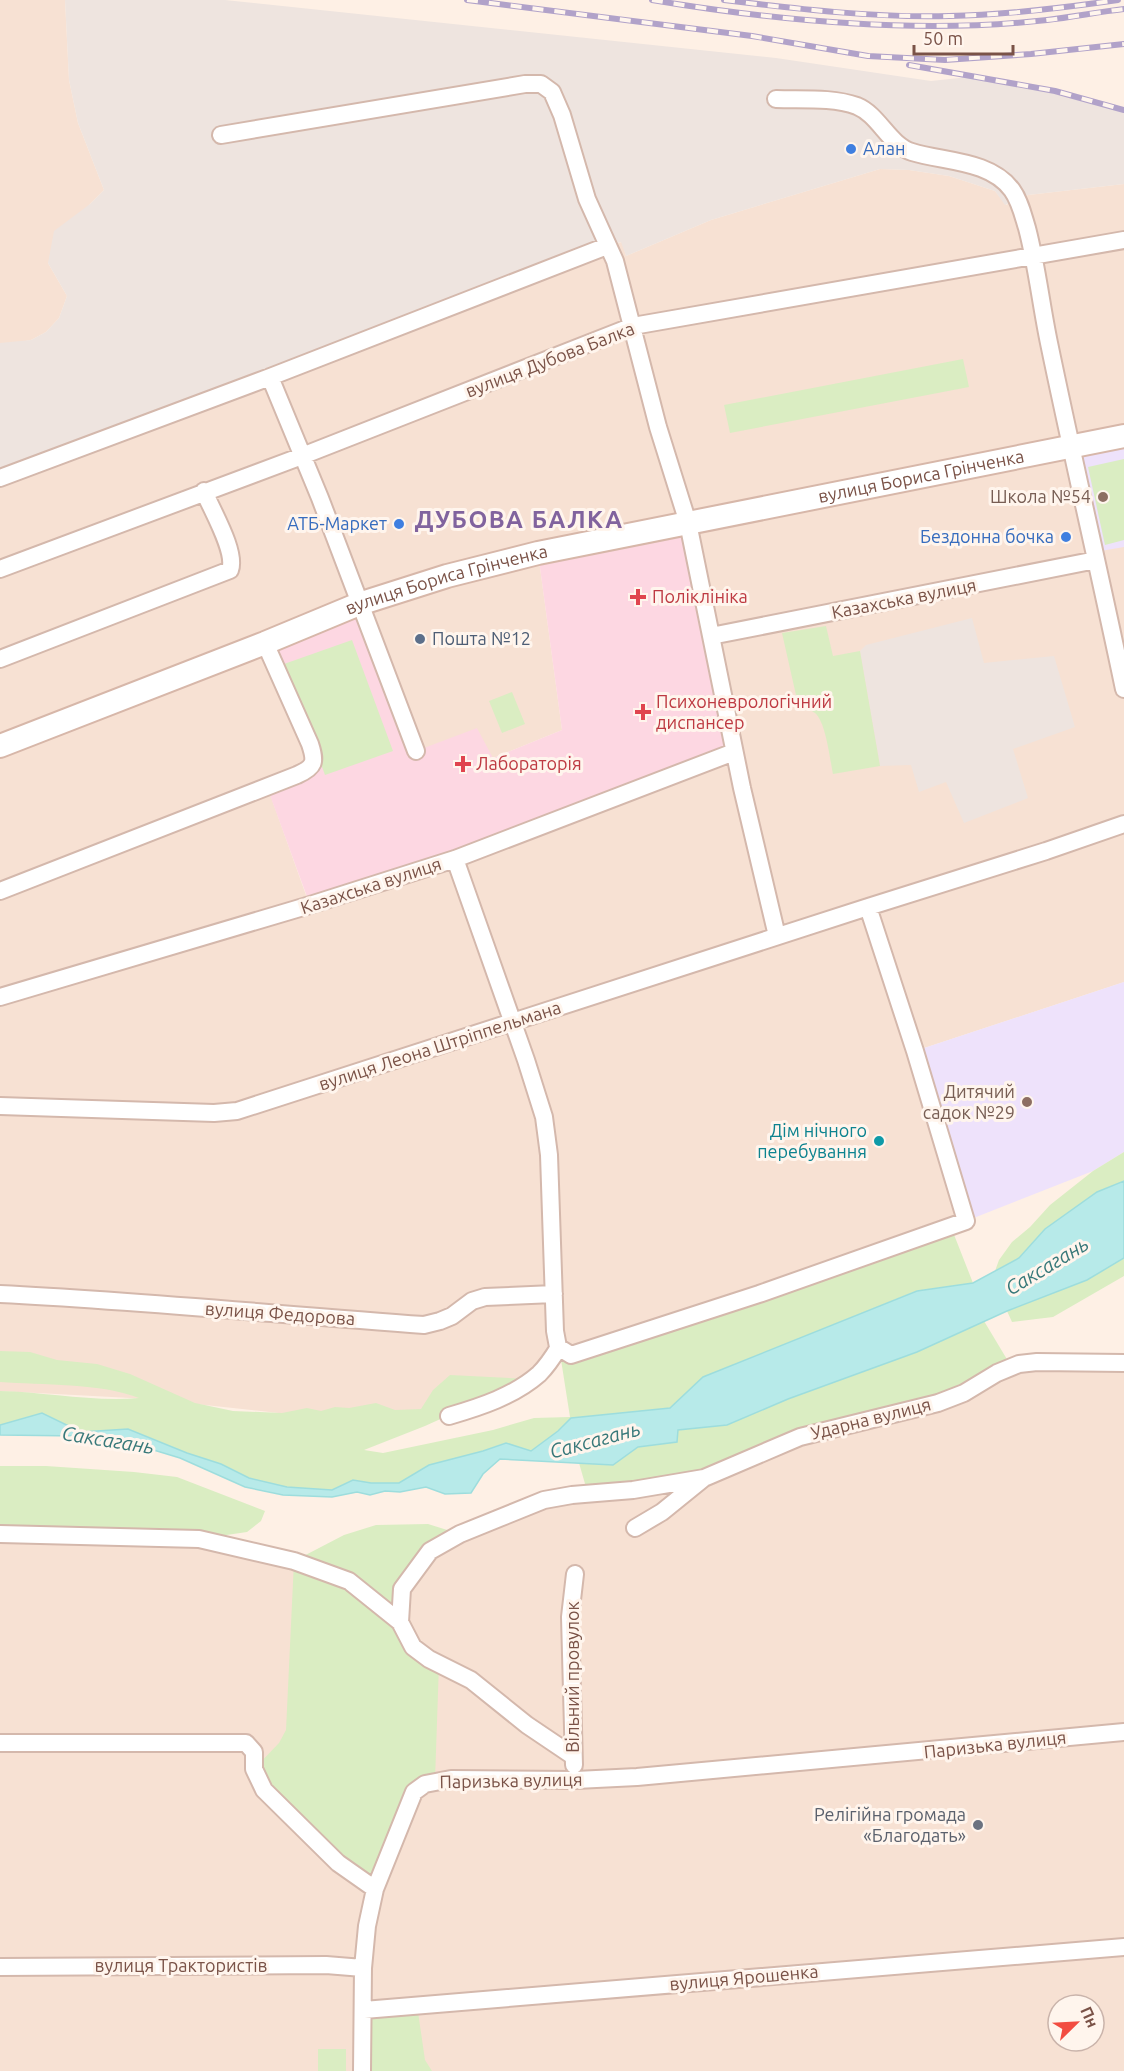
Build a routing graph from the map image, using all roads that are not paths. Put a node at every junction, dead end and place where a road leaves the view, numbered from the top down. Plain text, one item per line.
1 (776, 99) dead end
2 (221, 135) dead end
3 (1124, 240) edge
4 (607, 246) junction
5 (1035, 256) junction
6 (633, 326) junction
7 (270, 377) junction
8 (1124, 436) edge
9 (1070, 446) junction
10 (302, 456) junction
11 (0, 478) edge
12 (204, 492) junction
13 (688, 523) junction
14 (1096, 561) junction
15 (0, 569) edge
16 (359, 604) junction
17 (711, 636) junction
18 (265, 644) junction
19 (0, 659) edge
20 (1124, 689) edge
21 (0, 746) edge
22 (416, 751) dead end
23 (734, 752) junction
24 (1124, 824) edge
25 (455, 859) junction
26 (0, 891) edge
27 (868, 907) junction
28 (777, 936) junction
29 (0, 997) edge
30 (513, 1022) junction
31 (0, 1106) edge
32 (0, 1294) edge
33 (554, 1294) junction
34 (559, 1347) junction
35 (1124, 1364) edge
36 (449, 1416) dead end
37 (704, 1478) junction
38 (634, 1528) dead end
39 (0, 1534) edge
40 (575, 1574) dead end
41 (400, 1622) junction
42 (1124, 1732) edge
43 (0, 1743) edge
44 (573, 1756) junction
45 (576, 1780) junction
46 (375, 1889) junction
47 (1124, 1947) edge
48 (0, 1967) edge
49 (363, 1968) junction
50 (364, 2010) junction
51 (362, 2071) edge

1 - 5 street
2 - 4 street
3 - 5 street, вулиця Дубова Балка
4 - 6 street
4 - 7 street
5 - 6 street, вулиця Дубова Балка
5 - 9 street
6 - 10 street, вулиця Дубова Балка
6 - 13 street
7 - 10 street
7 - 11 street
8 - 9 street, вулиця Бориса Грінченка
9 - 13 street, вулиця Бориса Грінченка
9 - 14 street
10 - 12 street, вулиця Дубова Балка
10 - 16 street
12 - 15 street, вулиця Дубова Балка
12 - 19 street
13 - 16 street, вулиця Бориса Грінченка
13 - 17 street
14 - 17 street, Казахська вулиця
14 - 20 street
16 - 18 street, вулиця Бориса Грінченка
16 - 22 street
17 - 23 street
18 - 21 street, вулиця Бориса Грінченка
18 - 26 street
23 - 25 street, Казахська вулиця
23 - 28 street
24 - 27 street, вулиця Леона Штріппельмана
25 - 29 street, Казахська вулиця
25 - 30 street
27 - 28 street, вулиця Леона Штріппельмана
27 - 34 street
28 - 30 street, вулиця Леона Штріппельмана
30 - 31 street, вулиця Леона Штріппельмана
30 - 33 street
32 - 33 street, вулиця Федорова
33 - 34 street
34 - 36 street
35 - 37 street, Ударна вулиця
37 - 38 street, Ударна вулиця
37 - 41 street
39 - 41 street
40 - 44 street, Вільний провулок
41 - 44 street
42 - 45 street, Паризька вулиця
43 - 46 street
44 - 45 street, Вільний провулок
45 - 46 street, Паризька вулиця
46 - 49 street, Паризька вулиця
47 - 50 street, вулиця Ярошенка
48 - 49 street, вулиця Трактористів
49 - 50 street, Паризька вулиця
50 - 51 street, Паризька вулиця

